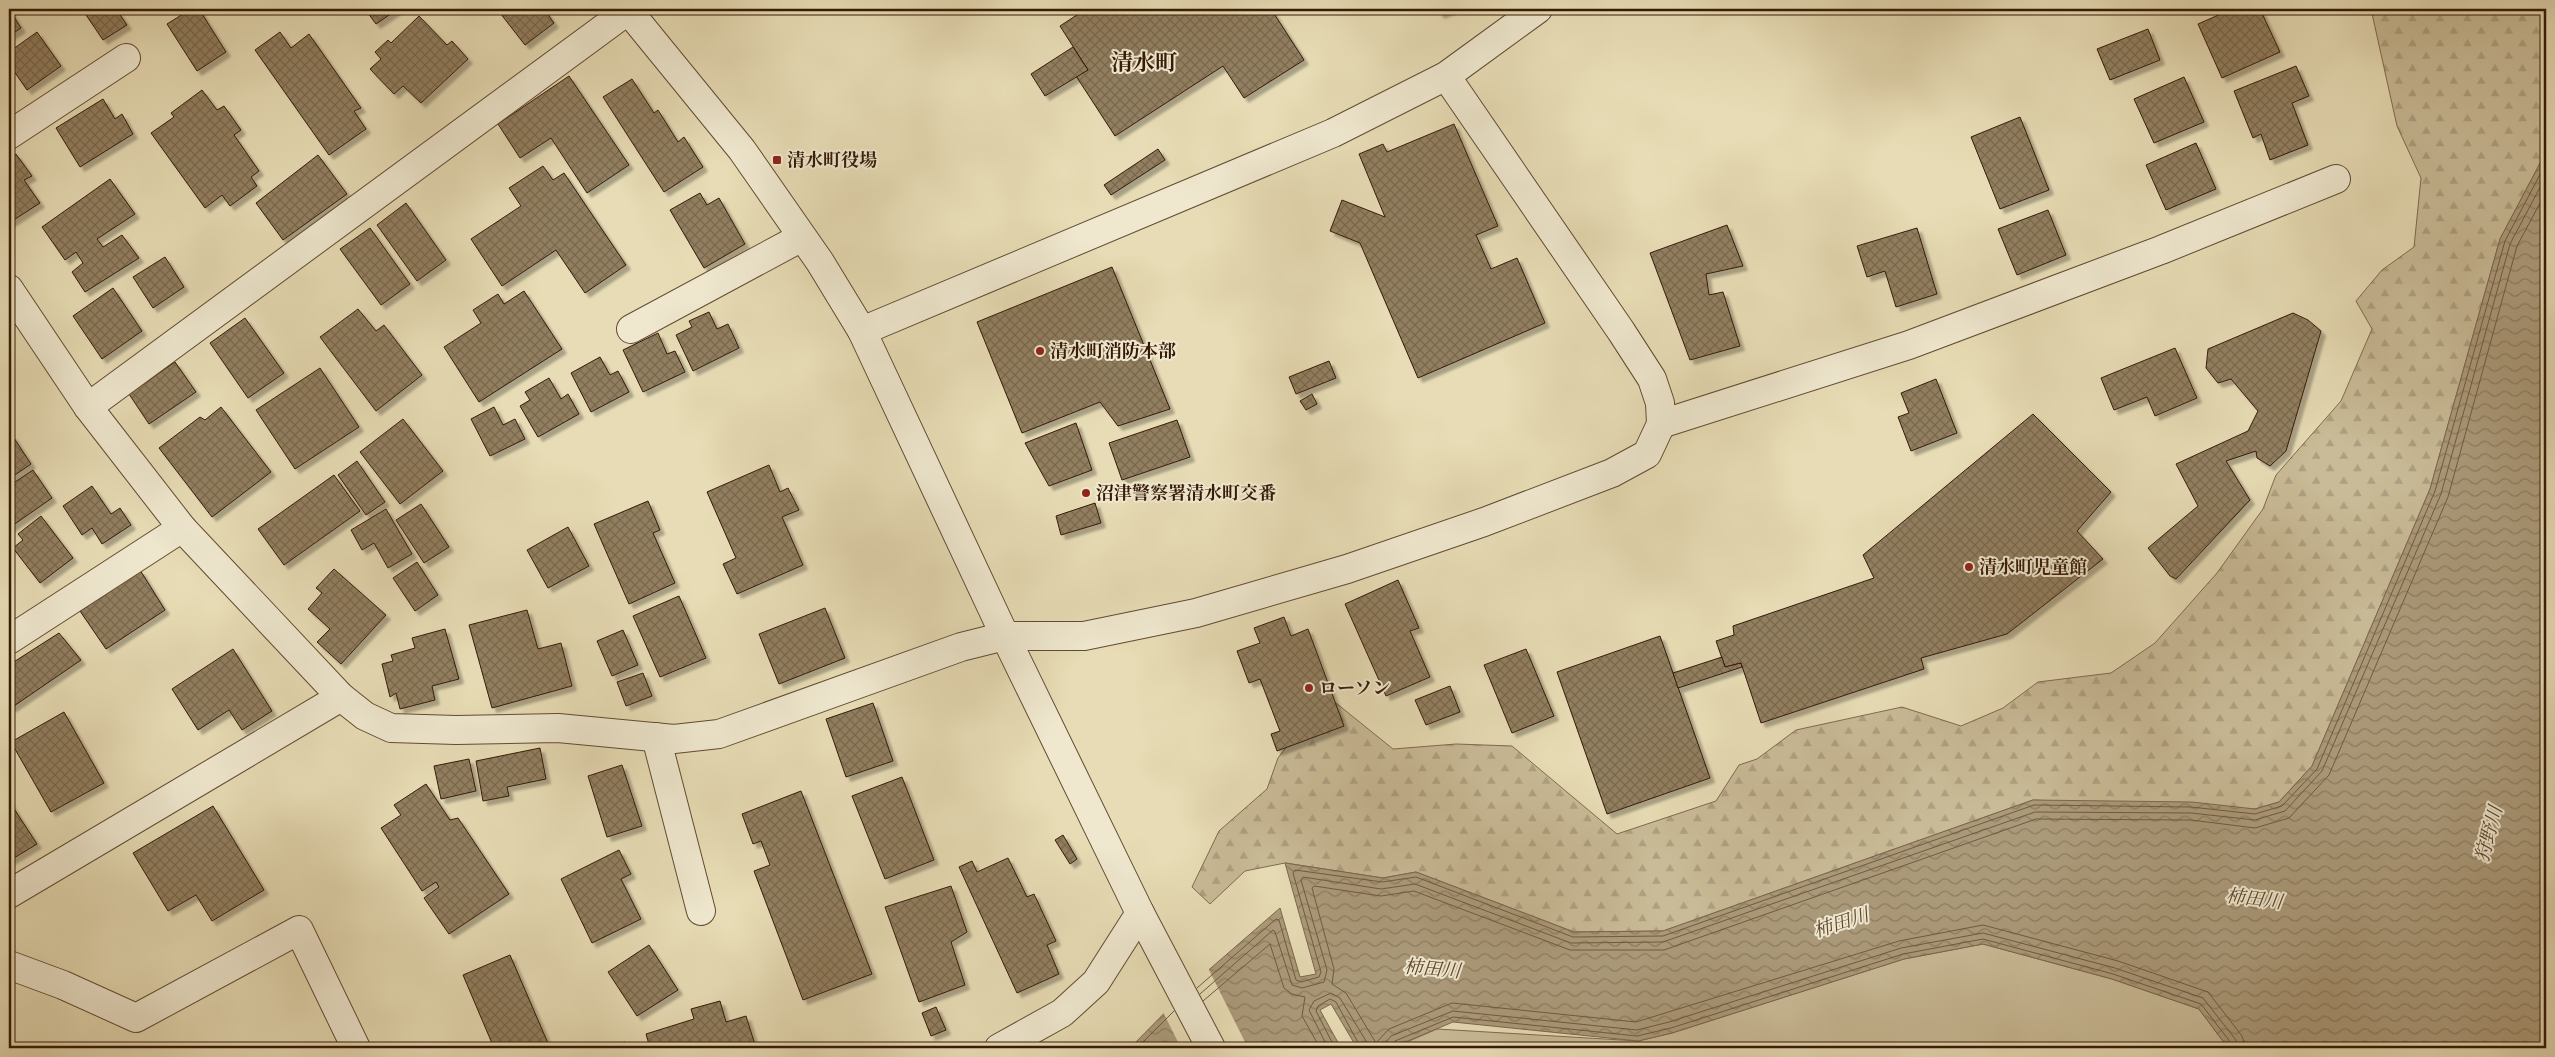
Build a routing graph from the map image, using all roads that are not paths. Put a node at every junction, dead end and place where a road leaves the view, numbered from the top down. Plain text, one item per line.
1 (628, 9) edge
2 (1538, 9) edge
3 (126, 58) dead end
4 (1446, 76) junction
5 (9, 135) edge
6 (2336, 179) dead end
7 (802, 237) junction
8 (9, 289) edge
9 (631, 329) dead end
10 (862, 330) junction
11 (88, 407) junction
12 (1661, 424) junction
13 (182, 528) junction
14 (1005, 636) junction
15 (9, 640) edge
16 (341, 697) junction
17 (656, 737) junction
18 (9, 894) edge
19 (702, 911) dead end
20 (1140, 913) junction
21 (9, 965) edge
22 (356, 1048) edge
23 (999, 1048) edge
24 (1211, 1048) edge

1 - 7 street
1 - 11 street
2 - 4 street
3 - 5 street
4 - 10 street
4 - 12 street
6 - 12 street
7 - 9 street
7 - 10 street
8 - 11 street
10 - 14 street
11 - 13 street
12 - 14 street
13 - 15 street
13 - 16 street
14 - 17 street
14 - 20 street
16 - 17 street
16 - 18 street
17 - 19 street
20 - 23 street
20 - 24 street
21 - 22 street

